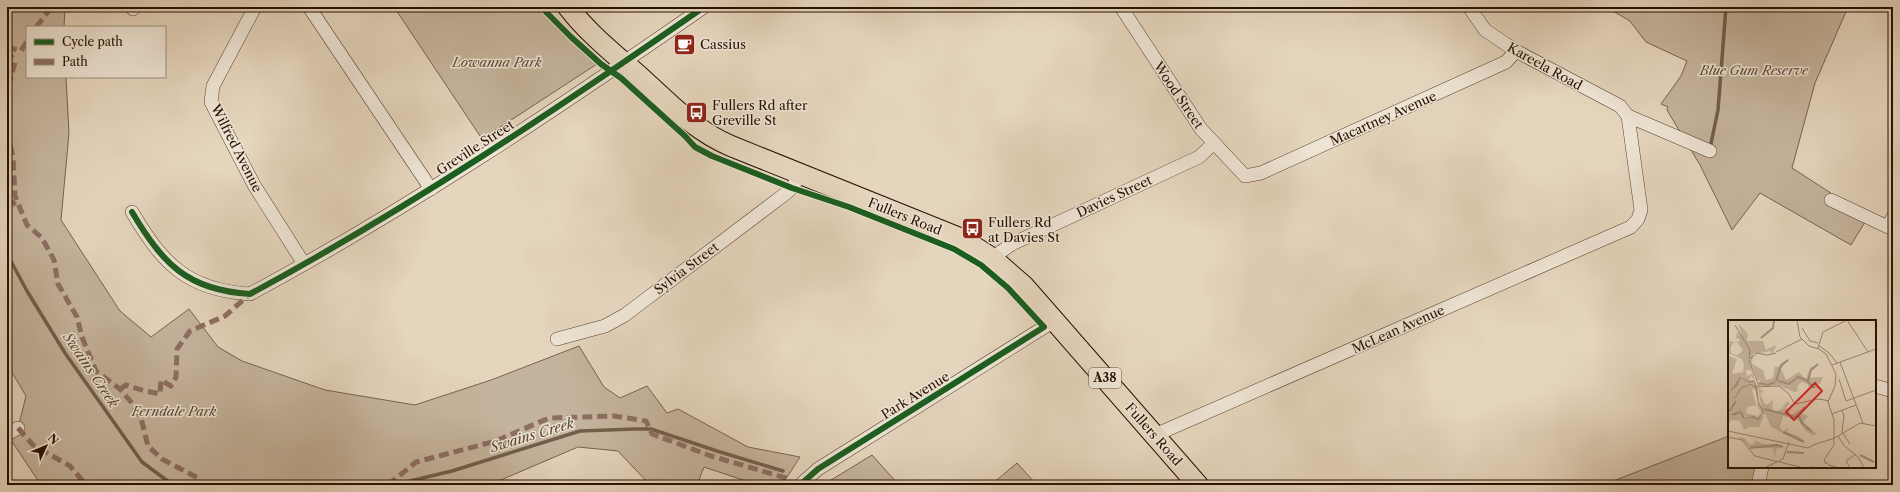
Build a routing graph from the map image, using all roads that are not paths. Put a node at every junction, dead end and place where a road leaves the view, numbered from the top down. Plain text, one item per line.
1 (255, 7) edge
2 (309, 7) edge
3 (568, 7) edge
4 (704, 7) edge
5 (1121, 7) edge
6 (1469, 7) edge
7 (1516, 51) junction
8 (624, 62) junction
9 (1628, 116) junction
10 (1214, 143) junction
11 (1710, 151) dead end
12 (801, 174) junction
13 (1245, 176) joint
14 (431, 189) junction
15 (1831, 200) dead end
16 (132, 212) dead end
17 (1891, 222) edge
18 (992, 258) junction
19 (304, 264) junction
20 (1054, 321) junction
21 (557, 339) dead end
22 (1876, 386) edge
23 (1893, 391) edge
24 (1155, 435) junction
25 (1762, 468) edge
26 (800, 485) edge
27 (1198, 485) edge
28 (1758, 485) edge

1 - 19 street, Wilfred Avenue
2 - 14 street
3 - 8 main road, Fullers Road / A38
4 - 8 street, Greville Street
5 - 10 street, Wood Street
6 - 7 street, Kareela Road
7 - 9 street, Kareela Road
7 - 13 street, Macartney Avenue
8 - 12 main road, Fullers Road / A38
8 - 14 street, Greville Street
9 - 11 street, Kareela Road
9 - 24 street, McLean Avenue
10 - 13 street, Wood Street
10 - 18 street, Davies Street
12 - 18 main road, Fullers Road / A38
12 - 21 street, Sylvia Street
14 - 19 street, Greville Street
15 - 17 street
16 - 19 street, Greville Street
18 - 20 main road, Fullers Road / A38
20 - 24 main road, Fullers Road / A38
20 - 26 street, Park Avenue
22 - 23 street
24 - 27 main road, Fullers Road / A38
25 - 28 street

